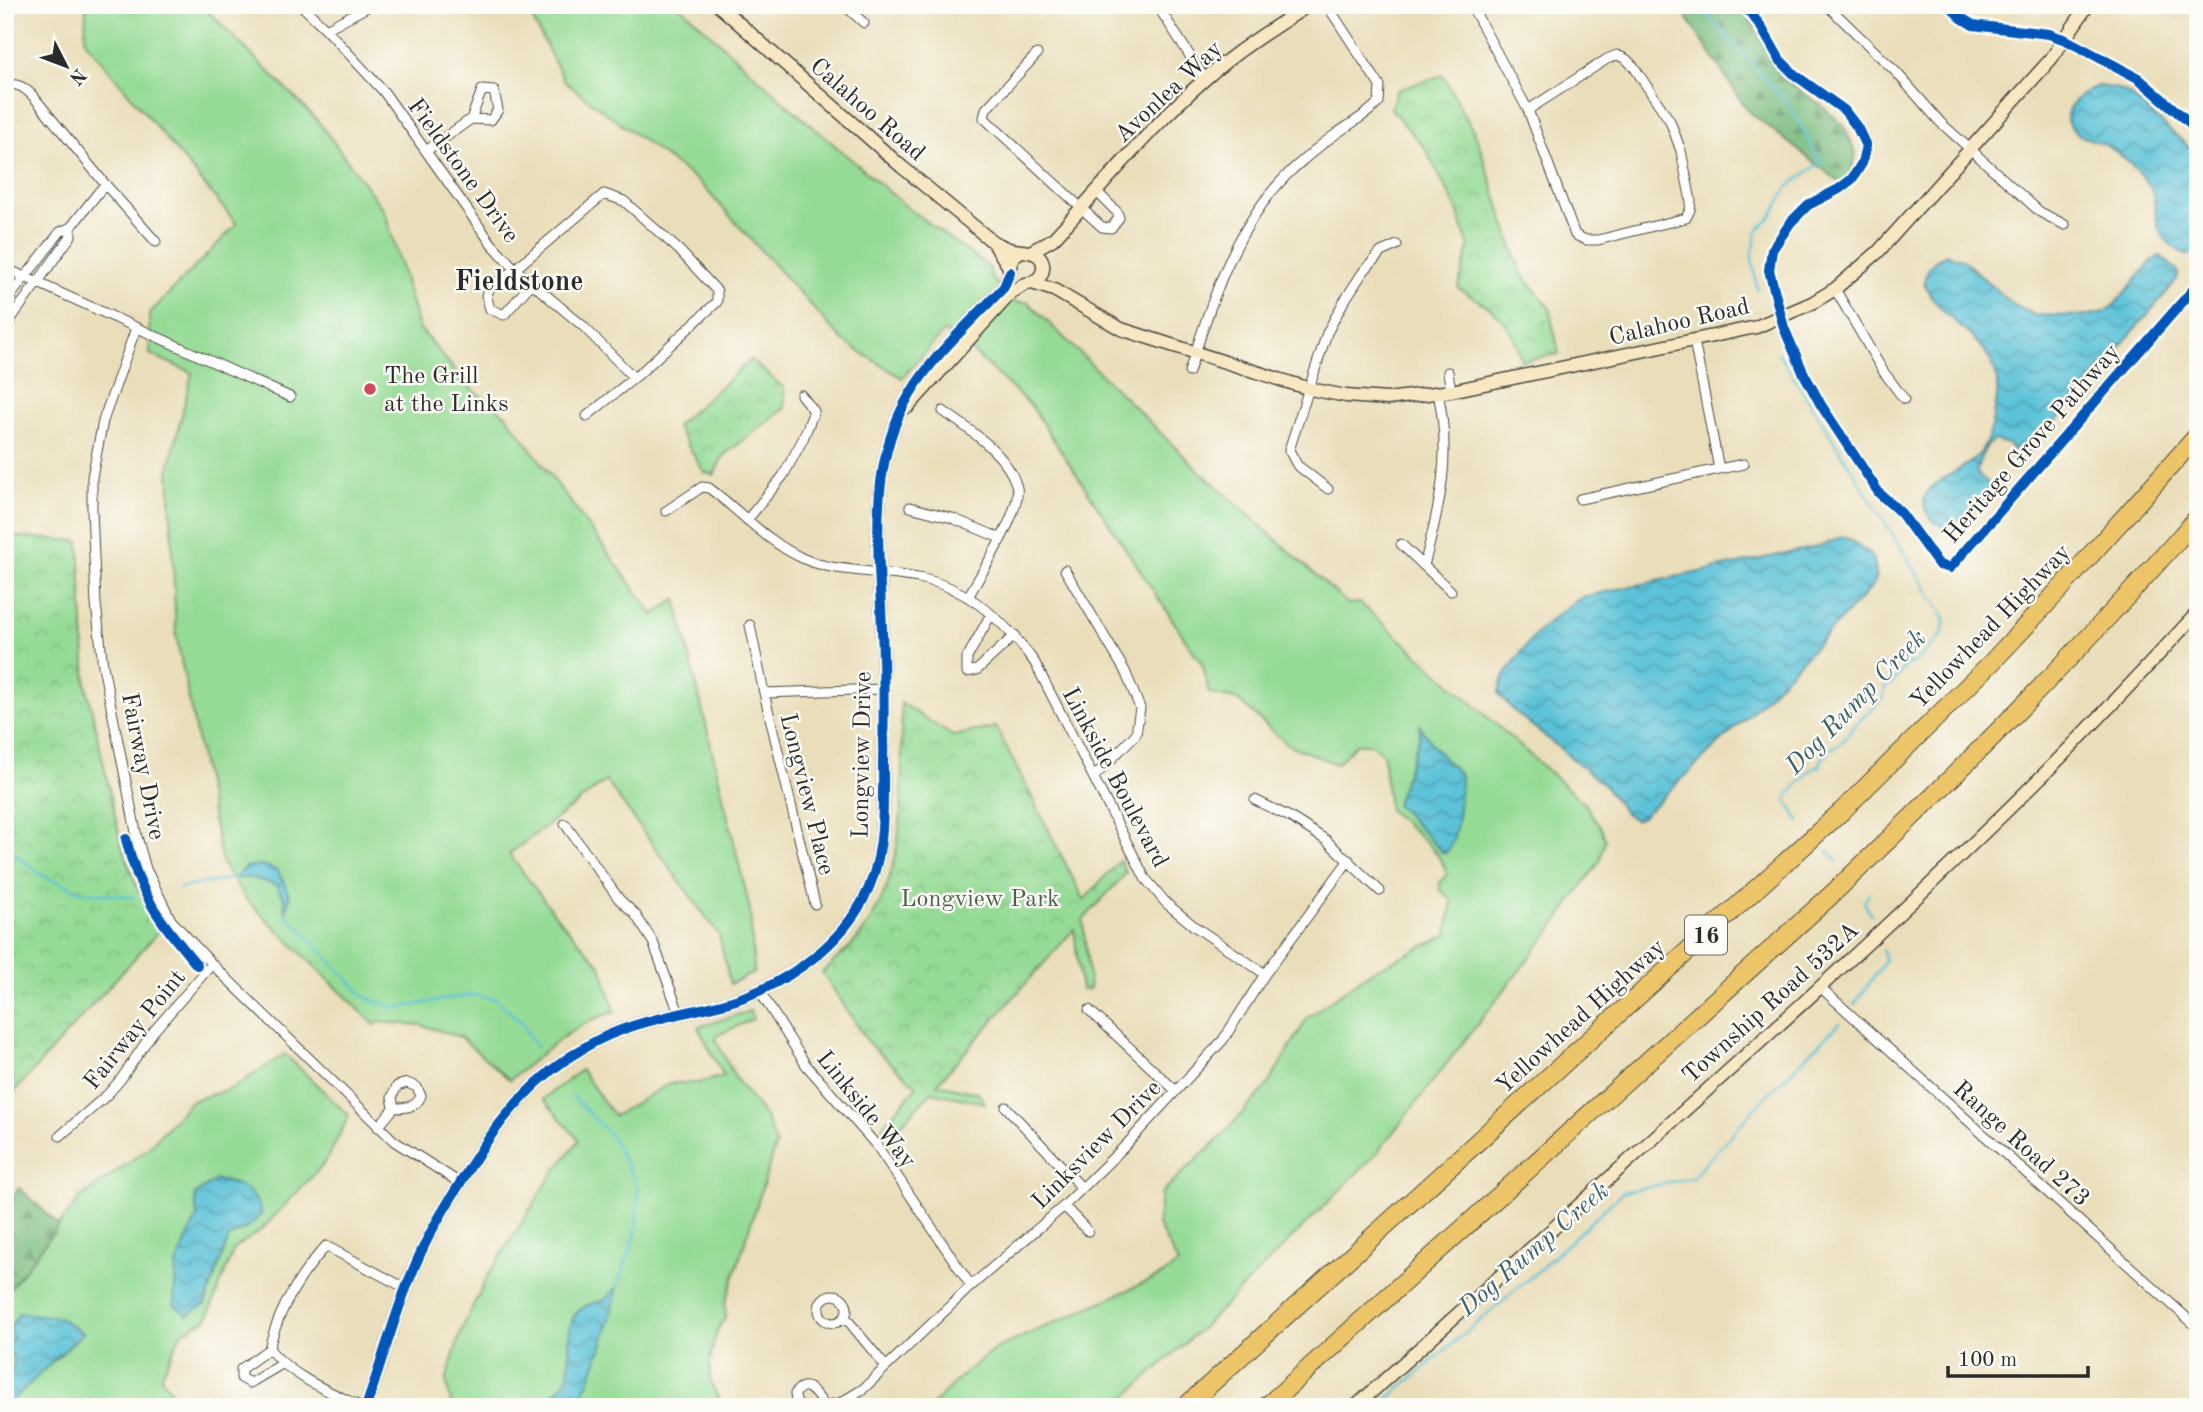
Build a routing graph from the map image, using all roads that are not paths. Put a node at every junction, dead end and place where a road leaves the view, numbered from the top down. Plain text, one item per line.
1 (301, 5) edge
2 (371, 5) edge
3 (718, 5) edge
4 (844, 5) edge
5 (1157, 5) edge
6 (1309, 5) edge
7 (1327, 5) edge
8 (1471, 5) edge
9 (2088, 5) edge
10 (1830, 9) dead end
11 (864, 23) dead end
12 (326, 29) junction
13 (1037, 54) dead end
14 (1205, 79) junction
15 (5, 85) edge
16 (1528, 110) junction
17 (471, 119) dead end
18 (1971, 148) junction
19 (426, 151) junction
20 (105, 184) junction
21 (1097, 192) junction
22 (1083, 208) junction
23 (2065, 225) dead end
24 (71, 227) junction
25 (1053, 239) junction
26 (156, 242) dead end
27 (993, 242) junction
28 (1397, 245) dead end
29 (1027, 251) junction
30 (1043, 266) junction
31 (5, 268) edge
32 (515, 270) junction
33 (1009, 270) junction
34 (26, 277) junction
35 (38, 282) junction
36 (531, 284) junction
37 (1028, 284) junction
38 (1835, 289) junction
39 (1054, 290) junction
40 (5, 310) edge
41 (5, 327) edge
42 (136, 328) junction
43 (1694, 341) junction
44 (1195, 352) junction
45 (1189, 372) dead end
46 (1448, 372) dead end
47 (635, 378) junction
48 (1310, 389) junction
49 (1445, 392) junction
50 (802, 395) dead end
51 (290, 397) dead end
52 (1905, 399) dead end
53 (943, 411) dead end
54 (587, 416) dead end
55 (899, 418) junction
56 (2198, 435) edge
57 (1744, 464) dead end
58 (1720, 469) junction
59 (1328, 489) dead end
60 (1580, 499) dead end
61 (910, 507) dead end
62 (666, 511) dead end
63 (2198, 517) edge
64 (747, 520) junction
65 (1000, 538) junction
66 (1401, 544) dead end
67 (1424, 566) junction
68 (1065, 570) dead end
69 (880, 573) junction
70 (1451, 591) dead end
71 (968, 597) junction
72 (2198, 612) edge
73 (991, 614) junction
74 (750, 625) dead end
75 (1015, 635) junction
76 (884, 690) junction
77 (764, 693) junction
78 (1094, 777) junction
79 (1255, 800) dead end
80 (565, 824) dead end
81 (1349, 860) junction
82 (1380, 891) dead end
83 (815, 904) dead end
84 (208, 968) junction
85 (1265, 974) junction
86 (1820, 987) junction
87 (759, 990) junction
88 (1089, 1010) dead end
89 (679, 1013) junction
90 (1176, 1091) junction
91 (1006, 1107) dead end
92 (394, 1108) dead end
93 (378, 1127) junction
94 (60, 1136) dead end
95 (460, 1184) junction
96 (1082, 1188) junction
97 (1064, 1206) junction
98 (1088, 1231) dead end
99 (971, 1286) junction
100 (407, 1289) junction
101 (845, 1317) dead end
102 (2198, 1328) edge
103 (269, 1349) junction
104 (282, 1364) junction
105 (886, 1367) junction
106 (818, 1405) edge
107 (364, 1407) edge
108 (801, 1407) edge
109 (1185, 1407) edge
110 (1266, 1407) edge
111 (1355, 1407) edge

1 - 12 street, Fieldstone Drive
2 - 12 street
3 - 27 street, Calahoo Road
4 - 11 street
5 - 14 street
6 - 14 street, Avonlea Way
7 - 44 street
8 - 16 street
9 - 18 street, Calahoo Road
10 - 18 street
12 - 19 street, Fieldstone Drive
13 - 22 street
14 - 21 street, Avonlea Way
15 - 20 street
16 - 16 street
17 - 19 street
18 - 23 street
18 - 38 street, Calahoo Road
19 - 32 street, Fieldstone Drive
20 - 24 street
20 - 26 street
21 - 22 street, Avonlea Way
21 - 22 street
22 - 25 street, Avonlea Way
24 - 34 street
24 - 35 street
25 - 29 street, Avonlea Way
25 - 30 street, Avonlea Way
27 - 29 street, Calahoo Road
27 - 33 street, Calahoo Road
28 - 48 street
29 - 30 street
29 - 33 street
30 - 37 street
30 - 39 street
31 - 34 street
32 - 36 street, Fieldstone Drive
32 - 36 street
32 - 47 street
33 - 37 street
33 - 55 street, Longview Drive
34 - 35 street
34 - 40 street
35 - 41 street
35 - 42 street
36 - 47 street, Fieldstone Drive
37 - 39 street, Calahoo Road
37 - 55 street, Longview Drive
38 - 43 street, Calahoo Road
38 - 52 street
39 - 44 street, Calahoo Road
42 - 51 street
42 - 84 street, Fairway Drive
43 - 49 street, Calahoo Road
43 - 58 street
44 - 45 street
44 - 48 street, Calahoo Road
46 - 49 street
47 - 54 street
48 - 49 street, Calahoo Road
48 - 59 street
49 - 67 street
50 - 64 street
53 - 65 street
55 - 69 street, Longview Drive
56 - 109 highway, Yellowhead Highway / 16
57 - 58 street
58 - 60 street
61 - 65 street
62 - 64 street, Linkside Boulevard
63 - 110 highway, 16
64 - 69 street, Linkside Boulevard
65 - 71 street
66 - 67 street
67 - 70 street
68 - 78 street
69 - 71 street, Linkside Boulevard
69 - 76 street, Longview Drive
71 - 73 street, Linkside Boulevard
72 - 86 street, Township Road 532A
73 - 75 street, Linkside Boulevard
73 - 75 street
74 - 77 street, Longview Place
75 - 78 street, Linkside Boulevard
76 - 77 street, Longview Place
76 - 87 street, Longview Drive
77 - 83 street, Longview Place
78 - 85 street, Linkside Boulevard
79 - 81 street
80 - 89 street
81 - 82 street
81 - 85 street, Linksview Drive
84 - 93 street, Fairway Drive
84 - 94 street, Fairway Point
85 - 90 street, Linksview Drive
86 - 102 street, Range Road 273
86 - 111 street, Township Road 532A
87 - 89 street, Longview Drive
87 - 99 street, Linkside Way
88 - 90 street
89 - 95 street, Longview Drive
90 - 96 street, Linksview Drive
91 - 96 street
92 - 93 street
93 - 95 street, Fairway Drive
95 - 100 street, Longview Drive
96 - 97 street, Linksview Drive
97 - 98 street
97 - 99 street, Linksview Drive
99 - 105 street, Linksview Drive
100 - 103 street
100 - 107 street, Longview Drive
101 - 105 street
103 - 104 street
103 - 104 street
104 - 107 street
105 - 106 street, Linksview Drive
106 - 108 street, Linksview Drive

